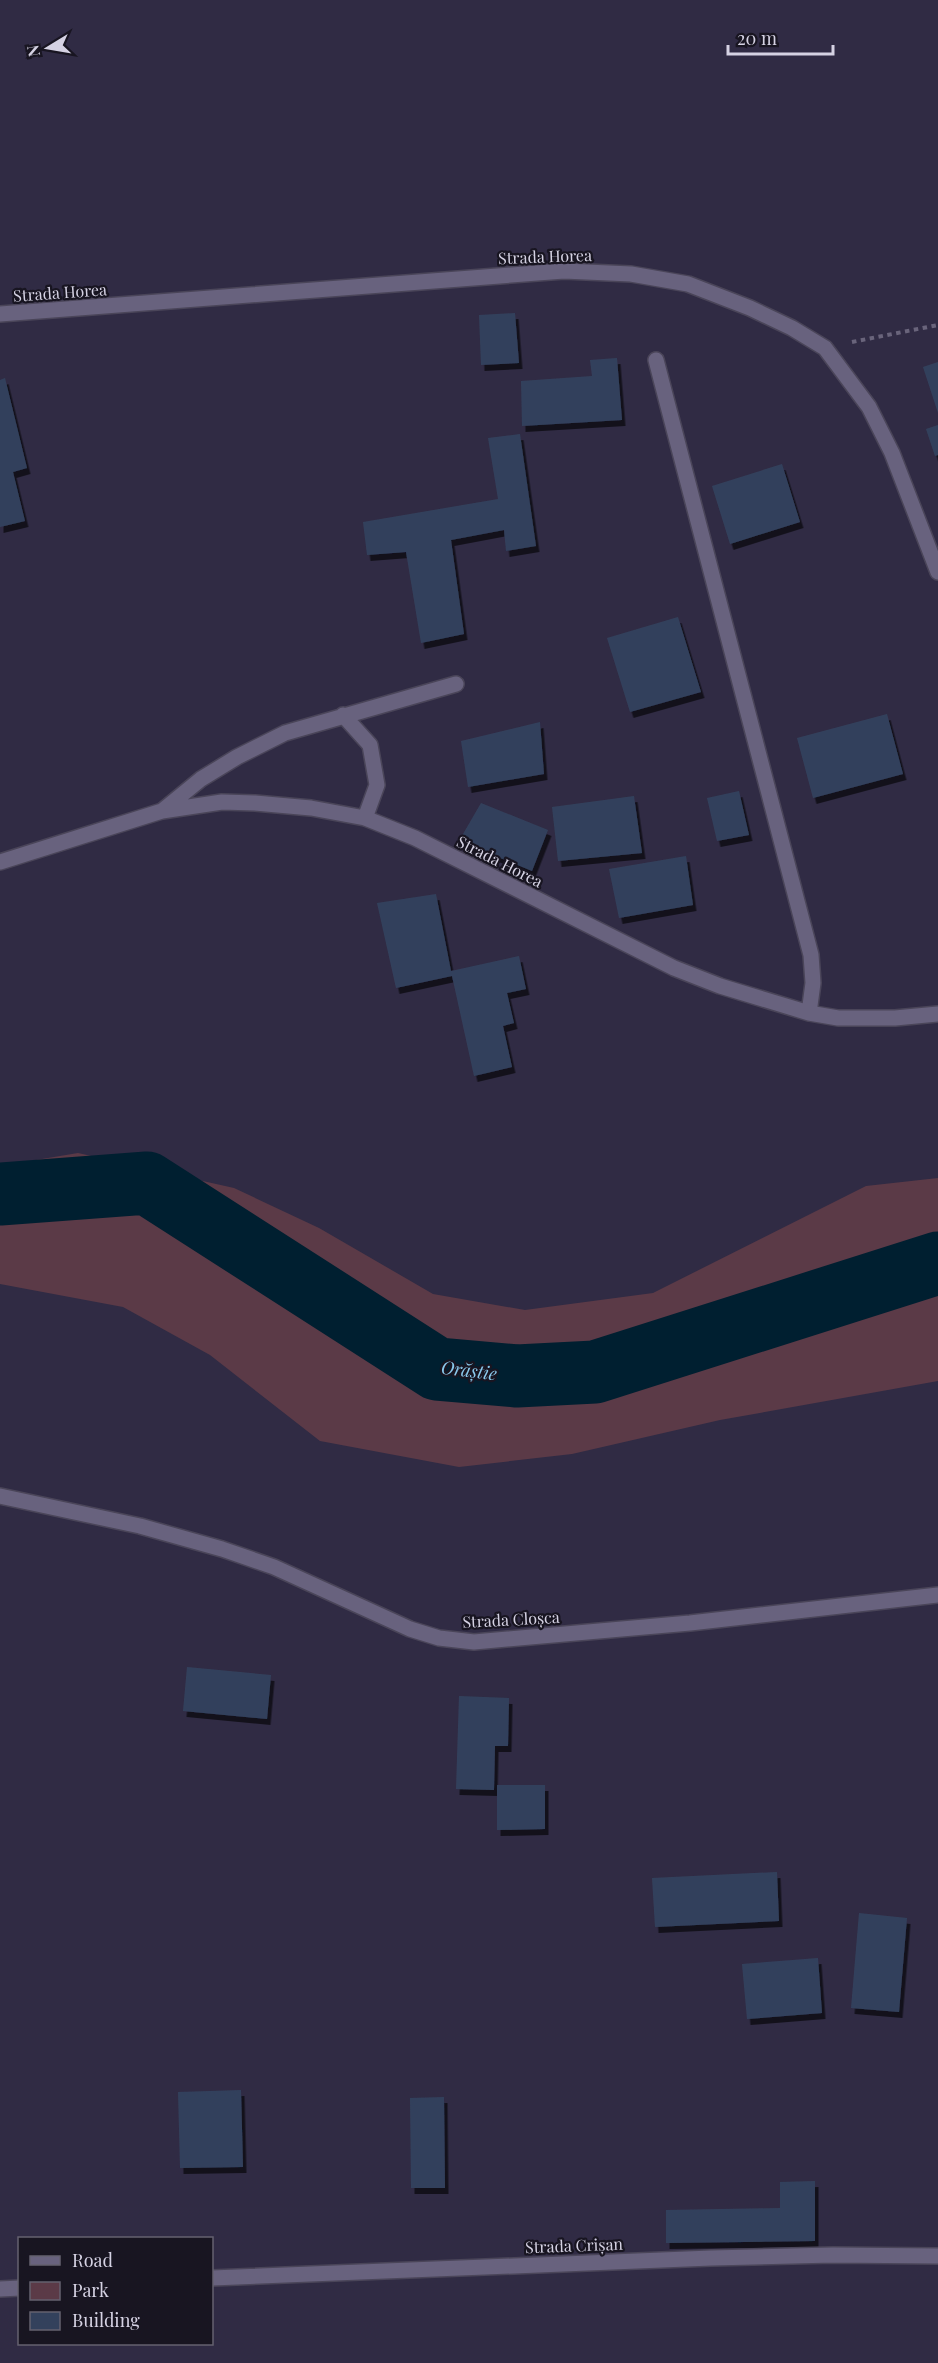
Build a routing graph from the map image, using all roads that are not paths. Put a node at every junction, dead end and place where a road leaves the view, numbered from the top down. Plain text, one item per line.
1 (0, 314) edge
2 (656, 360) dead end
3 (938, 572) edge
4 (456, 684) dead end
5 (343, 715) junction
6 (162, 811) junction
7 (365, 818) junction
8 (0, 862) edge
9 (809, 1013) junction
10 (938, 1014) edge
11 (0, 1496) edge
12 (938, 1595) edge
13 (938, 2256) edge
14 (213, 2278) edge
15 (18, 2288) edge
16 (0, 2289) edge

1 - 3 street, Strada Horea
2 - 9 street
4 - 5 street, Strada Horea
5 - 6 street, Strada Horea
5 - 7 street
6 - 7 street, Strada Horea
6 - 8 street, Strada Horea
7 - 9 street, Strada Horea
9 - 10 street, Strada Horea
11 - 12 street, Strada Cloșca
13 - 14 street, Strada Crișan
15 - 16 street

